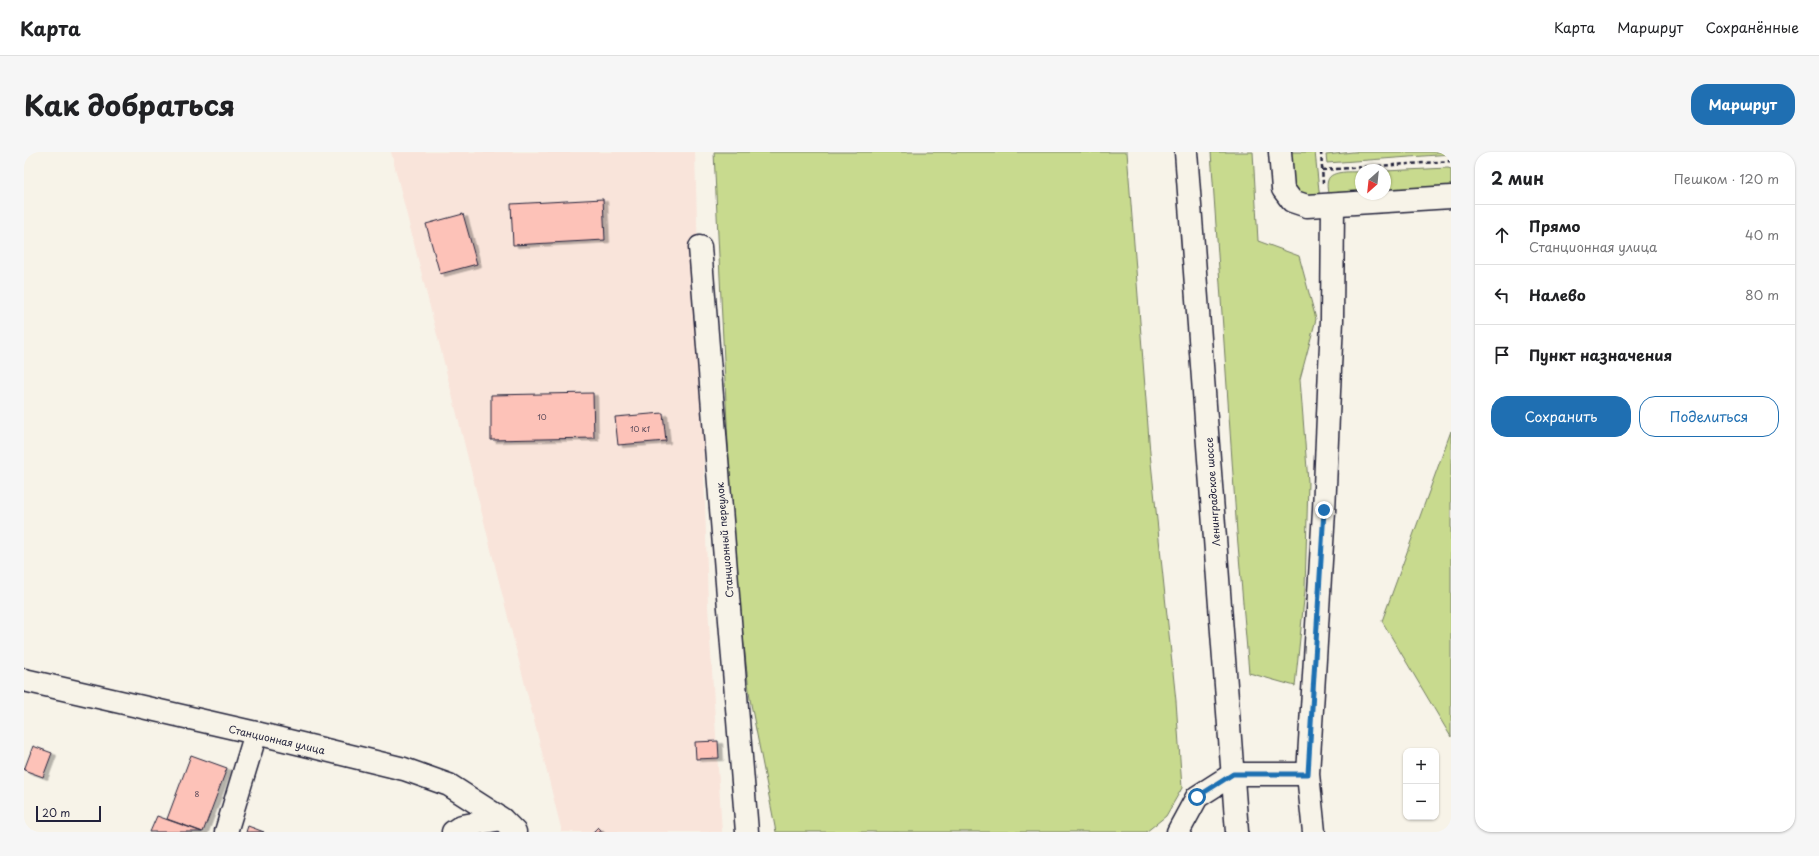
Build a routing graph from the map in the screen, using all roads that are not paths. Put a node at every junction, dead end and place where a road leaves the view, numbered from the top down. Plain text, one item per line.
1 (1186, 152) edge
2 (1280, 152) edge
3 (1451, 198) edge
4 (1329, 205) junction
5 (700, 247) dead end
6 (24, 680) edge
7 (256, 733) junction
8 (1233, 774) junction
9 (1308, 774) junction
10 (509, 826) edge
11 (226, 832) edge
12 (453, 832) edge
13 (747, 832) edge
14 (1178, 832) edge
15 (1237, 832) edge
16 (1314, 832) edge

1 - 8 street, Ленинградское шоссе
2 - 4 street
3 - 4 street
4 - 9 street
5 - 13 street, Станционный переулок
6 - 7 street, Станционная улица
7 - 10 street, Станционная улица
7 - 11 street
8 - 9 street
8 - 14 street
8 - 15 street, Ленинградское шоссе
9 - 16 street
10 - 12 street

